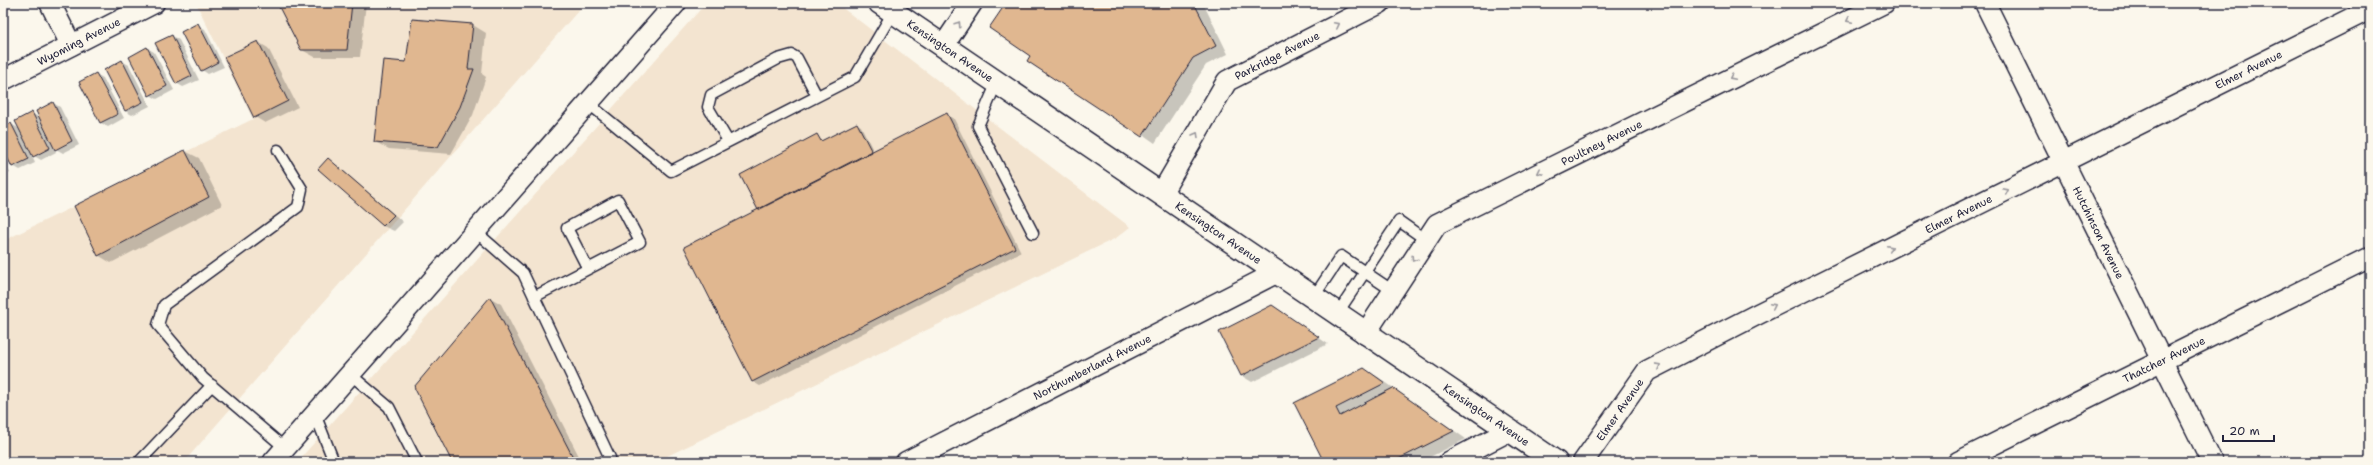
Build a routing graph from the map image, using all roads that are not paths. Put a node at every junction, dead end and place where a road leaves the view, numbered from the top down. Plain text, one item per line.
1 (50, 3) edge
2 (154, 3) edge
3 (676, 3) edge
4 (972, 3) edge
5 (1380, 3) edge
6 (1884, 3) edge
7 (1985, 3) edge
8 (887, 7) edge
9 (2370, 9) edge
10 (71, 45) junction
11 (944, 45) junction
12 (3, 80) edge
13 (997, 82) junction
14 (817, 96) junction
15 (588, 103) junction
16 (728, 141) junction
17 (278, 150) dead end
18 (2063, 162) junction
19 (1161, 194) junction
20 (475, 232) junction
21 (1033, 233) dead end
22 (1426, 240) junction
23 (2370, 257) edge
24 (588, 269) junction
25 (1278, 272) junction
26 (1365, 272) junction
27 (1393, 291) junction
28 (534, 296) junction
29 (1313, 298) junction
30 (1336, 314) junction
31 (1365, 334) junction
32 (2161, 361) junction
33 (350, 374) junction
34 (212, 385) junction
35 (315, 414) junction
36 (1509, 431) junction
37 (279, 455) edge
38 (139, 462) edge
39 (334, 462) edge
40 (417, 462) edge
41 (602, 462) edge
42 (906, 462) edge
43 (1449, 462) edge
44 (1556, 462) edge
45 (1583, 462) edge
46 (1958, 462) edge
47 (2212, 462) edge

1 - 10 street
2 - 10 street, Wyoming Avenue
3 - 15 street
11 -> 4 street
19 -> 5 street, Parkridge Avenue
6 -> 22 street, Poultney Avenue
7 - 18 street, Hutchinson Avenue
8 - 11 street, Kensington Avenue
8 - 14 lane
9 - 18 street, Elmer Avenue
10 - 12 street, Wyoming Avenue
11 - 13 street, Kensington Avenue
13 - 19 street, Kensington Avenue
13 - 21 lane
14 - 16 lane
14 - 16 lane
15 - 16 lane
15 - 20 street
17 - 34 lane
18 - 32 street, Hutchinson Avenue
45 -> 18 street, Elmer Avenue
19 - 25 street, Kensington Avenue
20 - 28 lane
20 - 33 street
22 - 26 lane
22 -> 27 street, Poultney Avenue
23 - 32 street, Thatcher Avenue
24 - 24 lane
24 - 28 lane
25 - 29 street, Kensington Avenue
25 - 42 street, Northumberland Avenue
26 - 27 lane
26 - 29 lane
26 - 30 lane
27 - 31 street, Poultney Avenue
28 - 41 lane
29 - 30 street, Kensington Avenue
30 - 31 street, Kensington Avenue
31 - 36 street, Kensington Avenue
32 - 46 street, Thatcher Avenue
32 - 47 street, Hutchinson Avenue
33 - 35 street
33 - 40 lane
34 - 37 lane
34 - 38 lane
35 - 37 street
35 - 39 lane
36 - 43 street
36 - 44 street, Kensington Avenue

